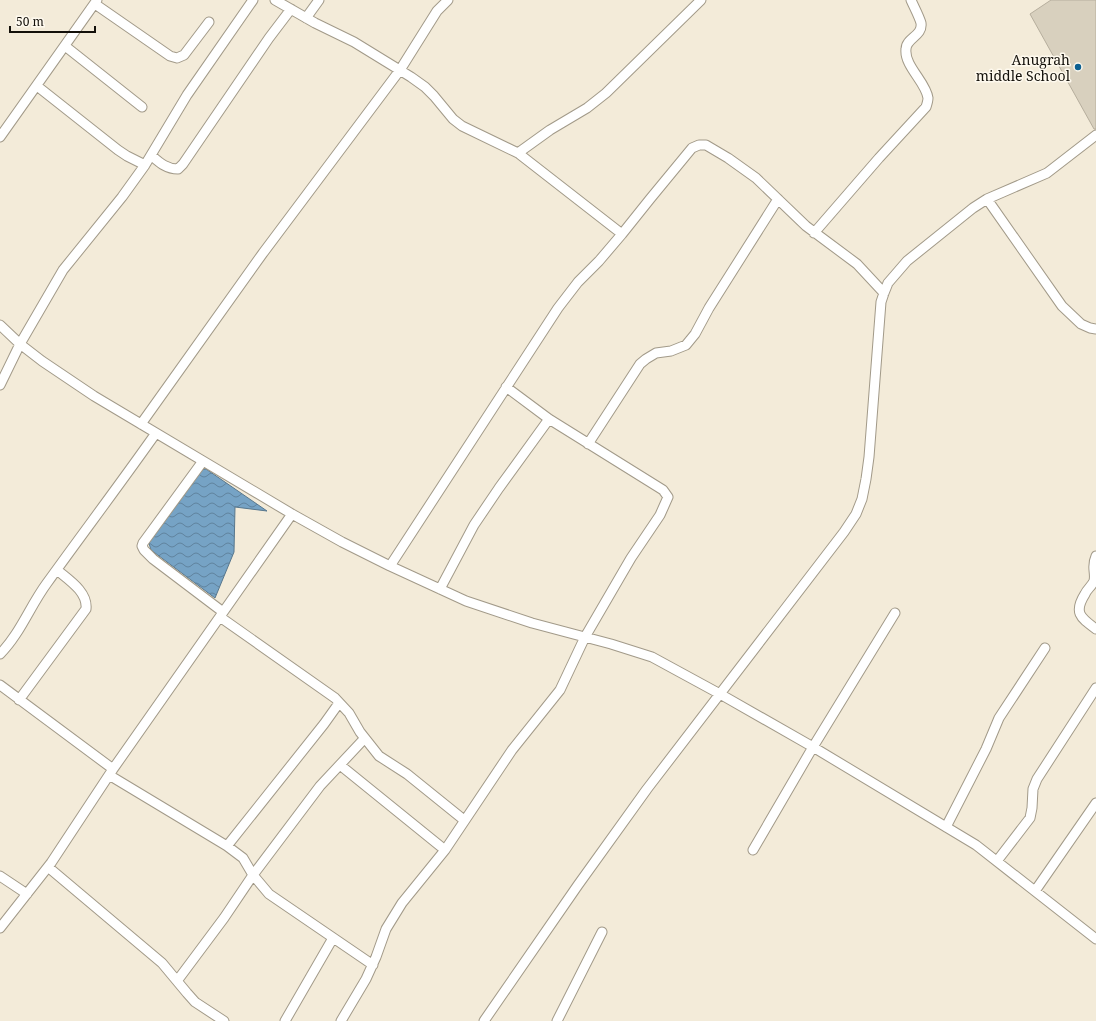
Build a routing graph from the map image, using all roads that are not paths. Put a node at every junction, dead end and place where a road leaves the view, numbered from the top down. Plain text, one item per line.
1 (253, 0) edge
2 (276, 0) edge
3 (319, 0) edge
4 (448, 0) edge
5 (701, 0) edge
6 (911, 0) edge
7 (96, 2) edge
8 (291, 9) junction
9 (306, 18) junction
10 (209, 22) dead end
11 (65, 46) junction
12 (400, 70) junction
13 (37, 86) junction
14 (142, 107) dead end
15 (1096, 135) edge
16 (0, 137) edge
17 (518, 153) junction
18 (151, 155) junction
19 (145, 165) junction
20 (778, 199) junction
21 (987, 199) junction
22 (814, 233) junction
23 (622, 234) junction
24 (884, 293) junction
25 (0, 325) edge
26 (1094, 330) edge
27 (20, 344) junction
28 (0, 385) edge
29 (506, 387) junction
30 (549, 419) junction
31 (141, 424) junction
32 (156, 433) junction
33 (588, 444) junction
34 (203, 461) junction
35 (292, 514) junction
36 (1096, 556) edge
37 (390, 566) junction
38 (57, 570) junction
39 (440, 589) junction
40 (895, 613) dead end
41 (222, 614) junction
42 (1095, 625) edge
43 (585, 637) junction
44 (1045, 648) dead end
45 (0, 654) edge
46 (0, 685) edge
47 (1096, 688) edge
48 (720, 694) junction
49 (19, 700) junction
50 (339, 702) junction
51 (364, 739) junction
52 (814, 747) junction
53 (340, 765) junction
54 (111, 772) junction
55 (1096, 802) edge
56 (464, 820) junction
57 (946, 827) junction
58 (227, 846) junction
59 (445, 850) junction
60 (753, 850) dead end
61 (997, 861) junction
62 (48, 867) junction
63 (253, 875) junction
64 (0, 876) edge
65 (1035, 891) junction
66 (27, 894) junction
67 (0, 928) edge
68 (602, 932) dead end
69 (333, 938) junction
70 (1096, 938) edge
71 (373, 965) junction
72 (177, 981) junction
73 (224, 1021) edge
74 (285, 1021) edge
75 (340, 1021) edge
76 (484, 1021) edge
77 (557, 1021) edge

1 - 18 street
2 - 8 street
3 - 9 street
4 - 12 street
5 - 17 street
6 - 22 street
7 - 10 street
7 - 11 street
8 - 9 street
8 - 18 street
9 - 12 street
11 - 13 street
11 - 14 street
12 - 17 street
12 - 31 street
13 - 16 street
13 - 19 street
15 - 21 street
17 - 23 street
18 - 19 street
19 - 27 street
20 - 22 street
20 - 23 street
20 - 33 street
21 - 24 street
21 - 26 street
22 - 24 street
23 - 29 street
24 - 48 street
25 - 27 street
27 - 28 street
27 - 31 street
29 - 30 street
29 - 37 street
30 - 33 street
30 - 39 street
31 - 32 street
32 - 34 street
32 - 38 street
33 - 43 street
34 - 35 street
34 - 41 street
35 - 37 street
35 - 41 street
36 - 42 street
37 - 39 street
38 - 45 street
38 - 49 street
39 - 43 street
40 - 52 street
41 - 50 street
41 - 54 street
43 - 48 street
43 - 56 street
44 - 57 street
46 - 49 street
47 - 61 street
48 - 52 street
48 - 76 street
49 - 54 street
50 - 51 street
50 - 58 street
51 - 53 street
51 - 56 street
52 - 57 street
52 - 60 street
53 - 59 street
53 - 63 street
54 - 58 street
54 - 62 street
55 - 65 street
56 - 59 street
57 - 61 street
58 - 63 street
59 - 71 street
61 - 65 street
62 - 66 street
62 - 72 street
63 - 69 street
63 - 72 street
64 - 66 street
65 - 70 street
66 - 67 street
68 - 77 street
69 - 71 street
69 - 74 street
71 - 75 street
72 - 73 street

